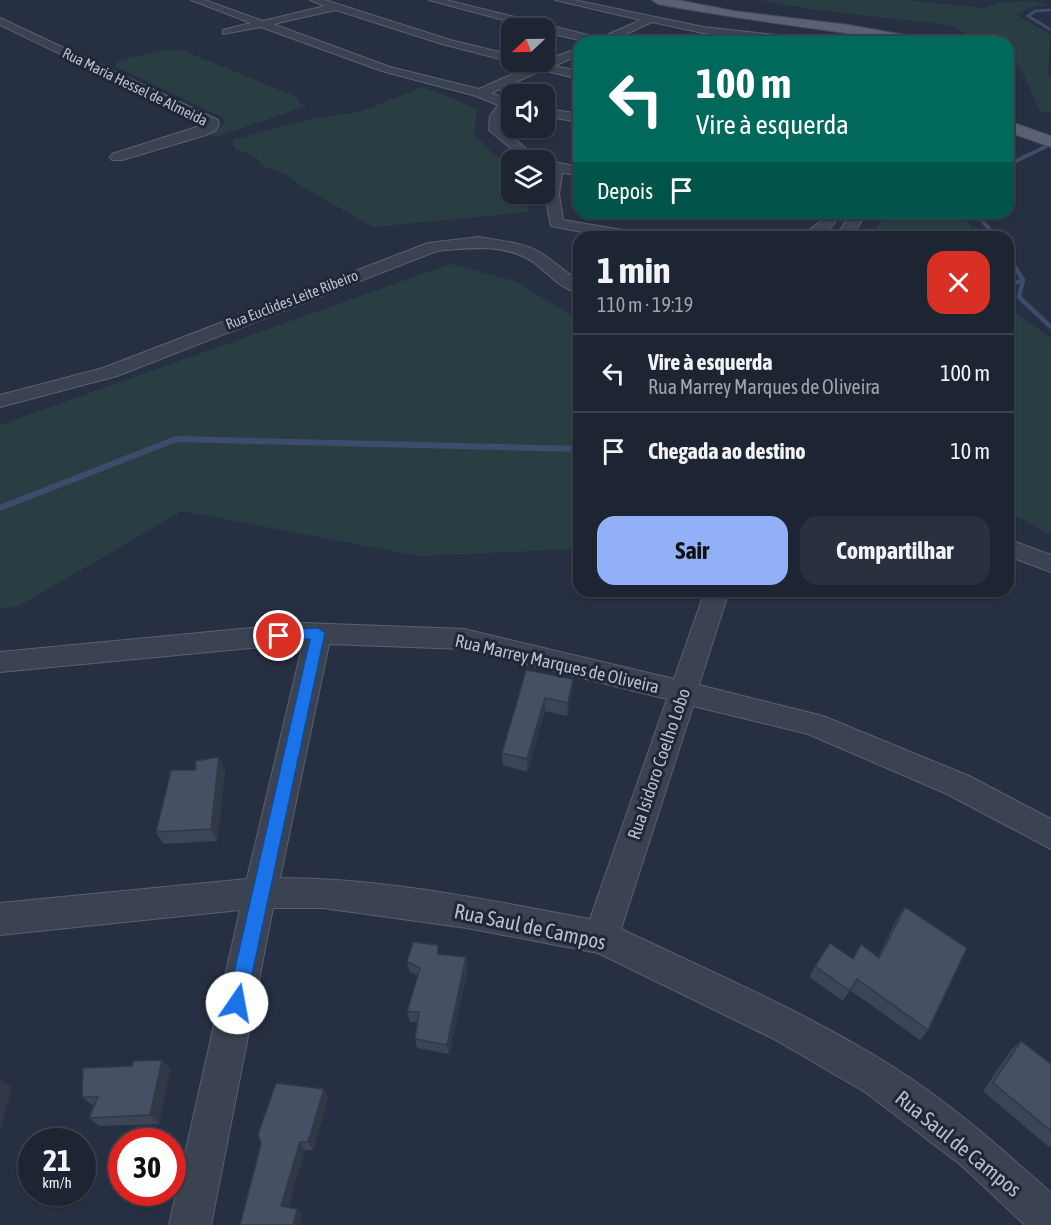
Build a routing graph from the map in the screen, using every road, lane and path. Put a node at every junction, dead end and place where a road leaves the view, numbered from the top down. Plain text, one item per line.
1 (196, 0) edge
2 (315, 0) edge
3 (434, 0) edge
4 (560, 0) edge
5 (658, 0) edge
6 (335, 7) junction
7 (673, 10) dead end
8 (502, 18) edge
9 (651, 20) junction
10 (0, 21) edge
11 (261, 24) junction
12 (227, 32) dead end
13 (555, 32) edge
14 (575, 36) edge
15 (615, 36) edge
16 (758, 36) edge
17 (888, 36) edge
18 (573, 54) edge
19 (501, 56) edge
20 (555, 61) edge
21 (555, 70) edge
22 (530, 72) edge
23 (573, 74) edge
24 (480, 93) junction
25 (501, 103) edge
26 (501, 109) edge
27 (555, 114) edge
28 (573, 117) edge
29 (501, 134) edge
30 (506, 138) edge
31 (521, 150) edge
32 (117, 158) dead end
33 (555, 167) edge
34 (573, 170) edge
35 (553, 204) edge
36 (829, 219) edge
37 (601, 231) edge
38 (816, 231) edge
39 (557, 252) dead end
40 (573, 285) edge
41 (0, 386) edge
42 (0, 401) edge
43 (1014, 549) edge
44 (1051, 564) edge
45 (715, 597) edge
46 (318, 633) junction
47 (0, 662) edge
48 (683, 693) junction
49 (1051, 835) edge
50 (260, 893) junction
51 (0, 919) edge
52 (601, 937) junction
53 (1051, 1221) edge
54 (190, 1225) edge

1 - 11 street
2 - 6 street
3 - 8 street
4 - 9 street
5 - 17 main road
6 - 11 street
6 - 19 street
7 - 9 street
9 - 15 street
9 - 16 street
10 - 32 street, Rua Maria Hessel de Almeida
11 - 12 street
11 - 24 street
13 - 14 street
18 - 20 street
21 - 23 street
22 - 24 street
24 - 25 street
26 - 29 street
27 - 28 street
30 - 31 street
33 - 34 street
35 - 37 street
36 - 38 street
39 - 41 street, Rua Euclides Leite Ribeiro
40 - 42 street, Rua Euclides Leite Ribeiro
43 - 44 street
45 - 48 street, Rua Isidoro Coelho Lobo
46 - 47 street, Rua Marrey Marques de Oliveira
46 - 48 street, Rua Marrey Marques de Oliveira
46 - 50 street
48 - 49 street, Rua Marrey Marques de Oliveira
48 - 52 street, Rua Isidoro Coelho Lobo
50 - 51 street, Rua Saul de Campos
50 - 52 street, Rua Saul de Campos
50 - 54 street
52 - 53 street, Rua Saul de Campos

